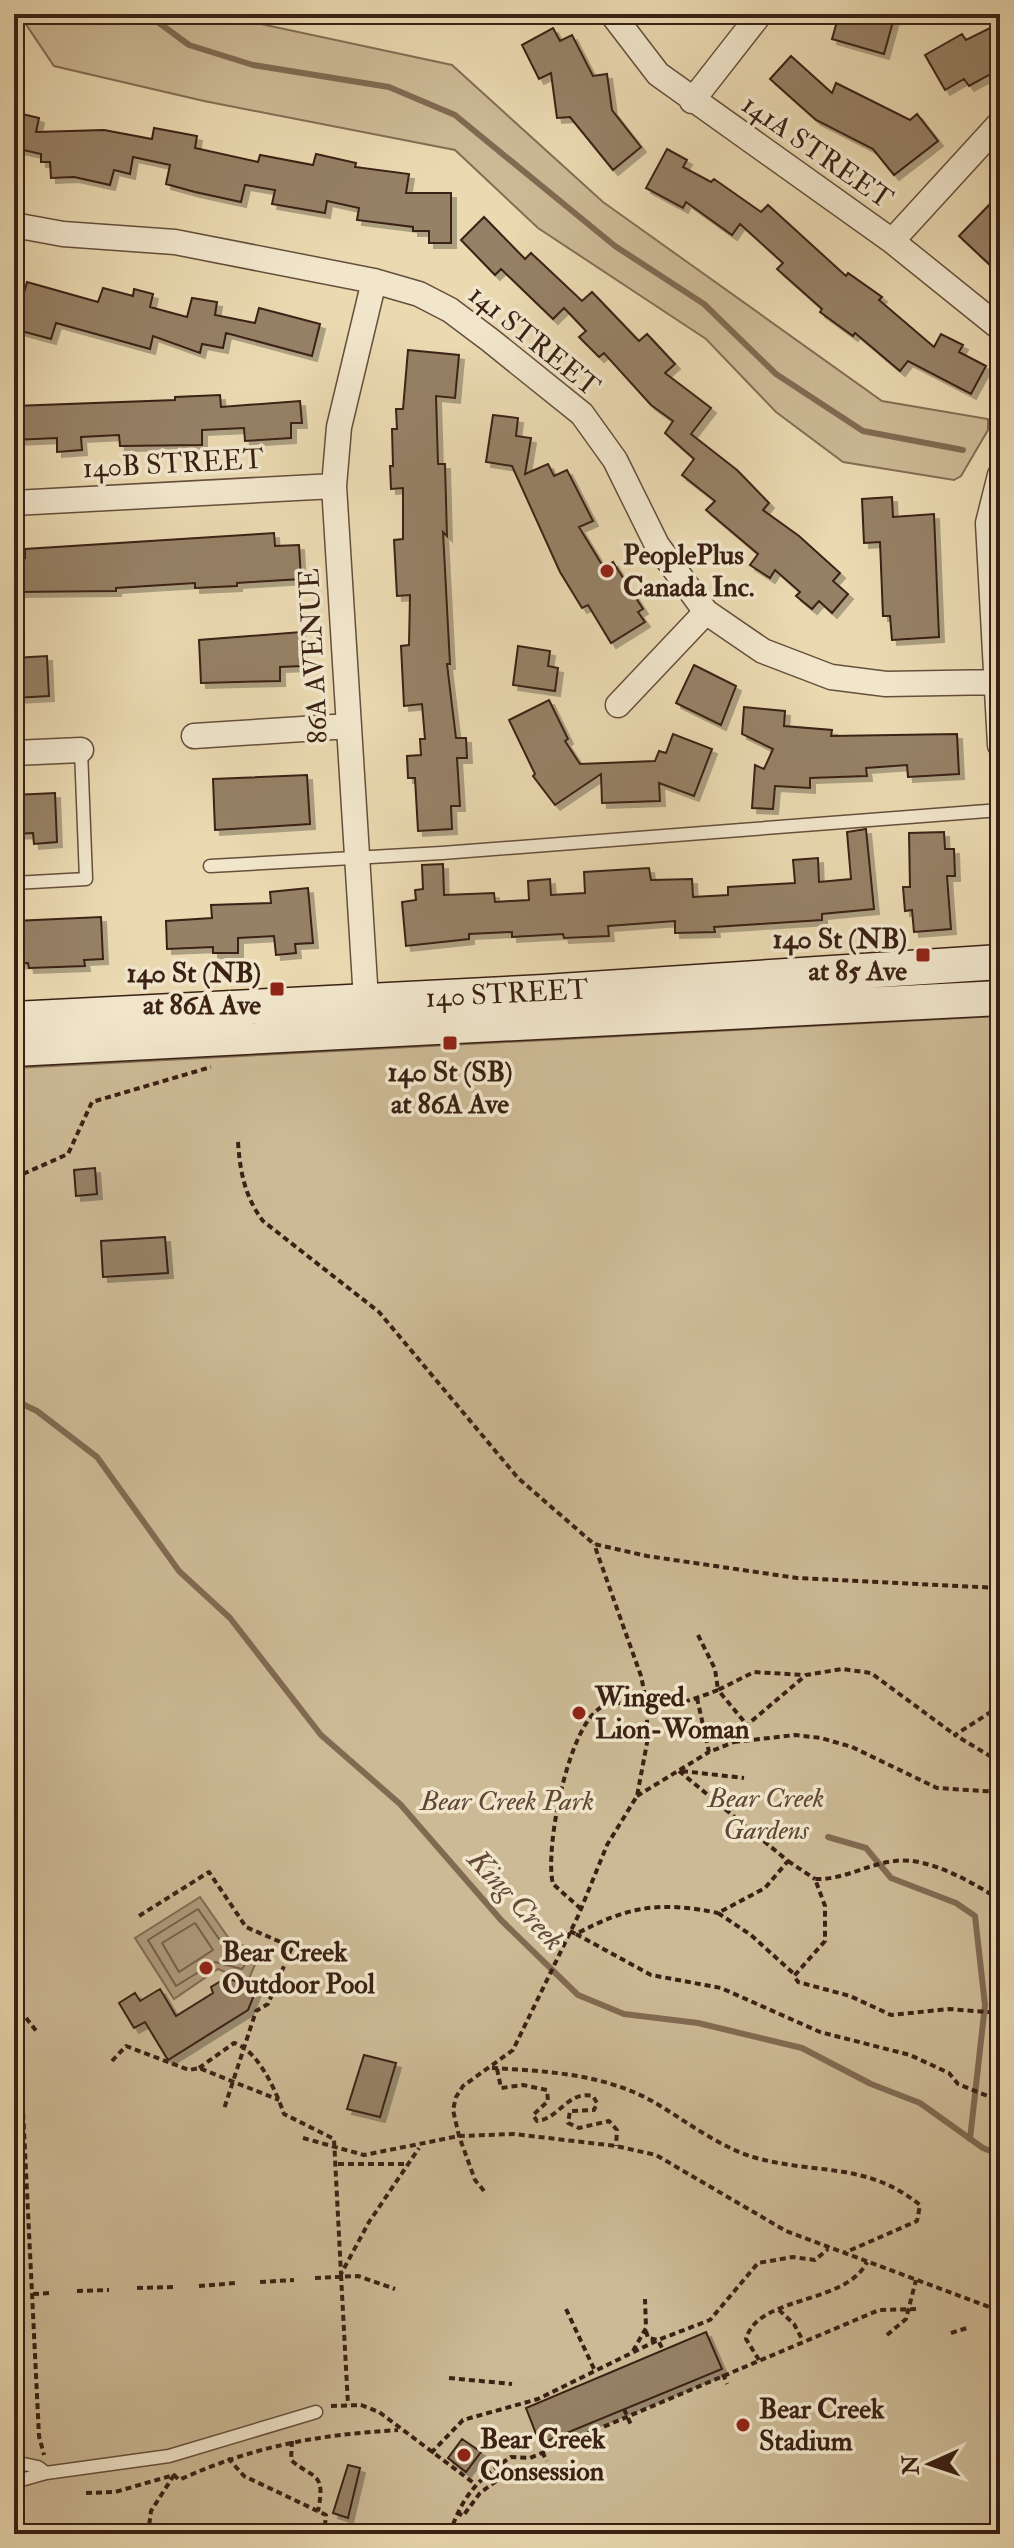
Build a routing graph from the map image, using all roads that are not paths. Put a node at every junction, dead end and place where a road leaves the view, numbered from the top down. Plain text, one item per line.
1 (612, 14) edge
2 (760, 14) edge
3 (692, 101) junction
4 (1000, 123) edge
5 (14, 225) edge
6 (892, 241) junction
7 (374, 281) junction
8 (1000, 328) edge
9 (1000, 475) edge
10 (334, 486) junction
11 (14, 503) edge
12 (706, 612) junction
13 (998, 682) edge
14 (618, 705) dead end
15 (349, 726) junction
16 (194, 736) dead end
17 (1000, 745) edge
18 (81, 750) joint
19 (14, 753) edge
20 (1000, 810) edge
21 (357, 858) junction
22 (210, 866) dead end
23 (14, 883) edge
24 (1000, 962) edge
25 (1000, 998) edge
26 (367, 1016) junction
27 (14, 1019) edge
28 (14, 1049) edge
29 (316, 2412) dead end
30 (14, 2462) edge
31 (46, 2473) junction
32 (14, 2482) edge

1 - 3 street, 141A STREET
2 - 3 street
3 - 6 street, 141A STREET
4 - 6 street
5 - 7 street, 141 STREET
6 - 8 street, 141A STREET
7 - 10 street, 86A AVENUE
7 - 12 street, 141 STREET
9 - 13 street
10 - 11 street, 140B STREET
10 - 15 street, 86A AVENUE
12 - 13 street, 141 STREET
12 - 14 street
13 - 17 street
15 - 16 street
15 - 21 street, 86A AVENUE
18 - 19 street
18 - 23 lane
20 - 21 lane
21 - 22 lane
21 - 26 street, 86A AVENUE
24 - 26 main road, 140 STREET
25 - 26 main road, 140 STREET
26 - 27 main road, 140 STREET
26 - 28 main road, 140 STREET
29 - 31 lane
30 - 31 lane
31 - 32 lane

